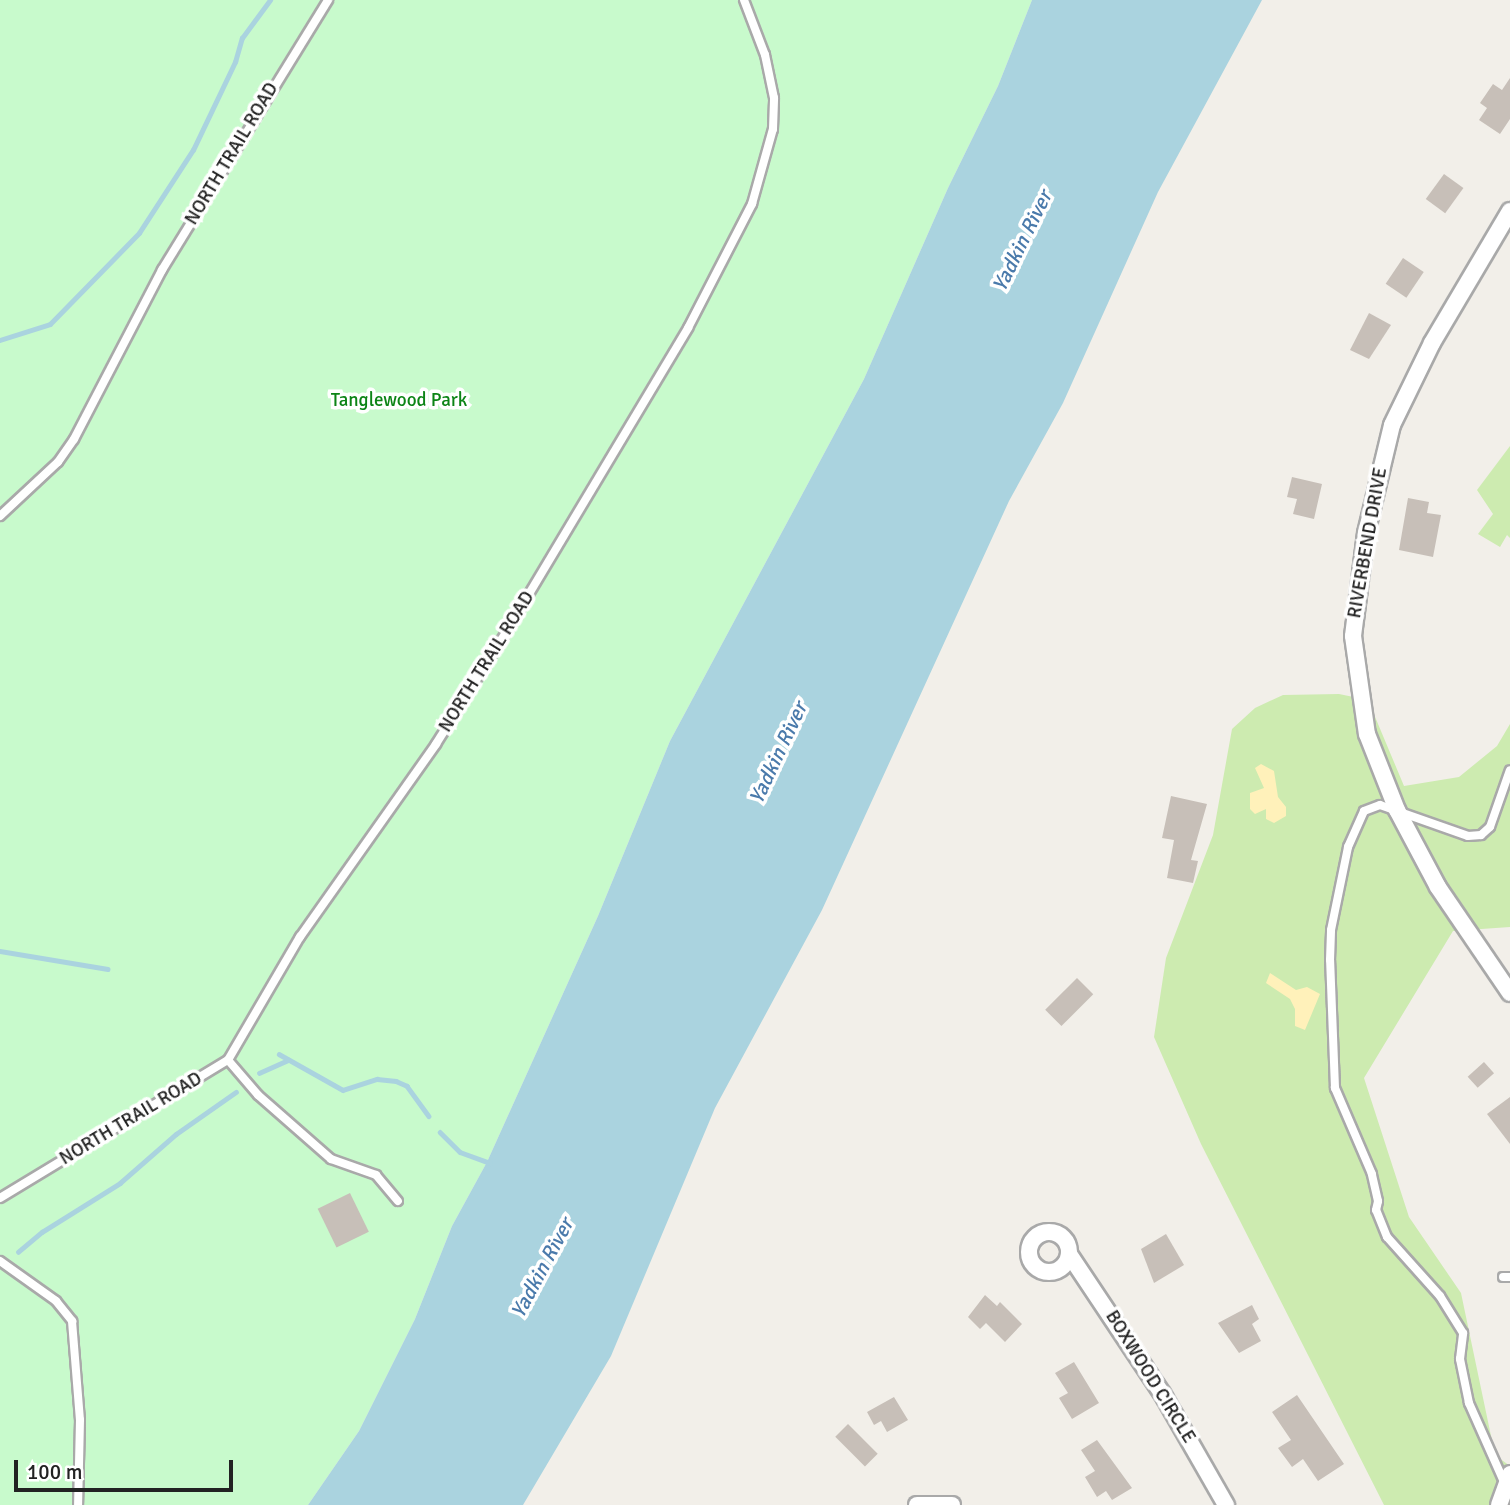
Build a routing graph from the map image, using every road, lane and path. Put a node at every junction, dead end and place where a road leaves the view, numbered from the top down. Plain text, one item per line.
1 (328, 0) edge
2 (744, 0) edge
3 (1510, 211) edge
4 (0, 516) edge
5 (1510, 770) edge
6 (1397, 810) junction
7 (1510, 993) edge
8 (228, 1060) junction
9 (0, 1198) edge
10 (398, 1201) dead end
11 (1069, 1254) dead end
12 (0, 1261) edge
13 (1509, 1486) edge
14 (78, 1505) edge
15 (917, 1505) edge
16 (952, 1505) edge
17 (1226, 1505) edge
18 (1499, 1505) edge

1 - 4 lane, NORTH TRAIL ROAD
2 - 8 lane, NORTH TRAIL ROAD
3 - 6 street, RIVERBEND DRIVE
5 - 6 lane
6 - 7 street, RIVERBEND DRIVE
6 - 13 lane
8 - 9 lane, NORTH TRAIL ROAD
8 - 10 lane
11 - 17 street, BOXWOOD CIRCLE
12 - 14 lane
13 - 18 street
15 - 16 street

